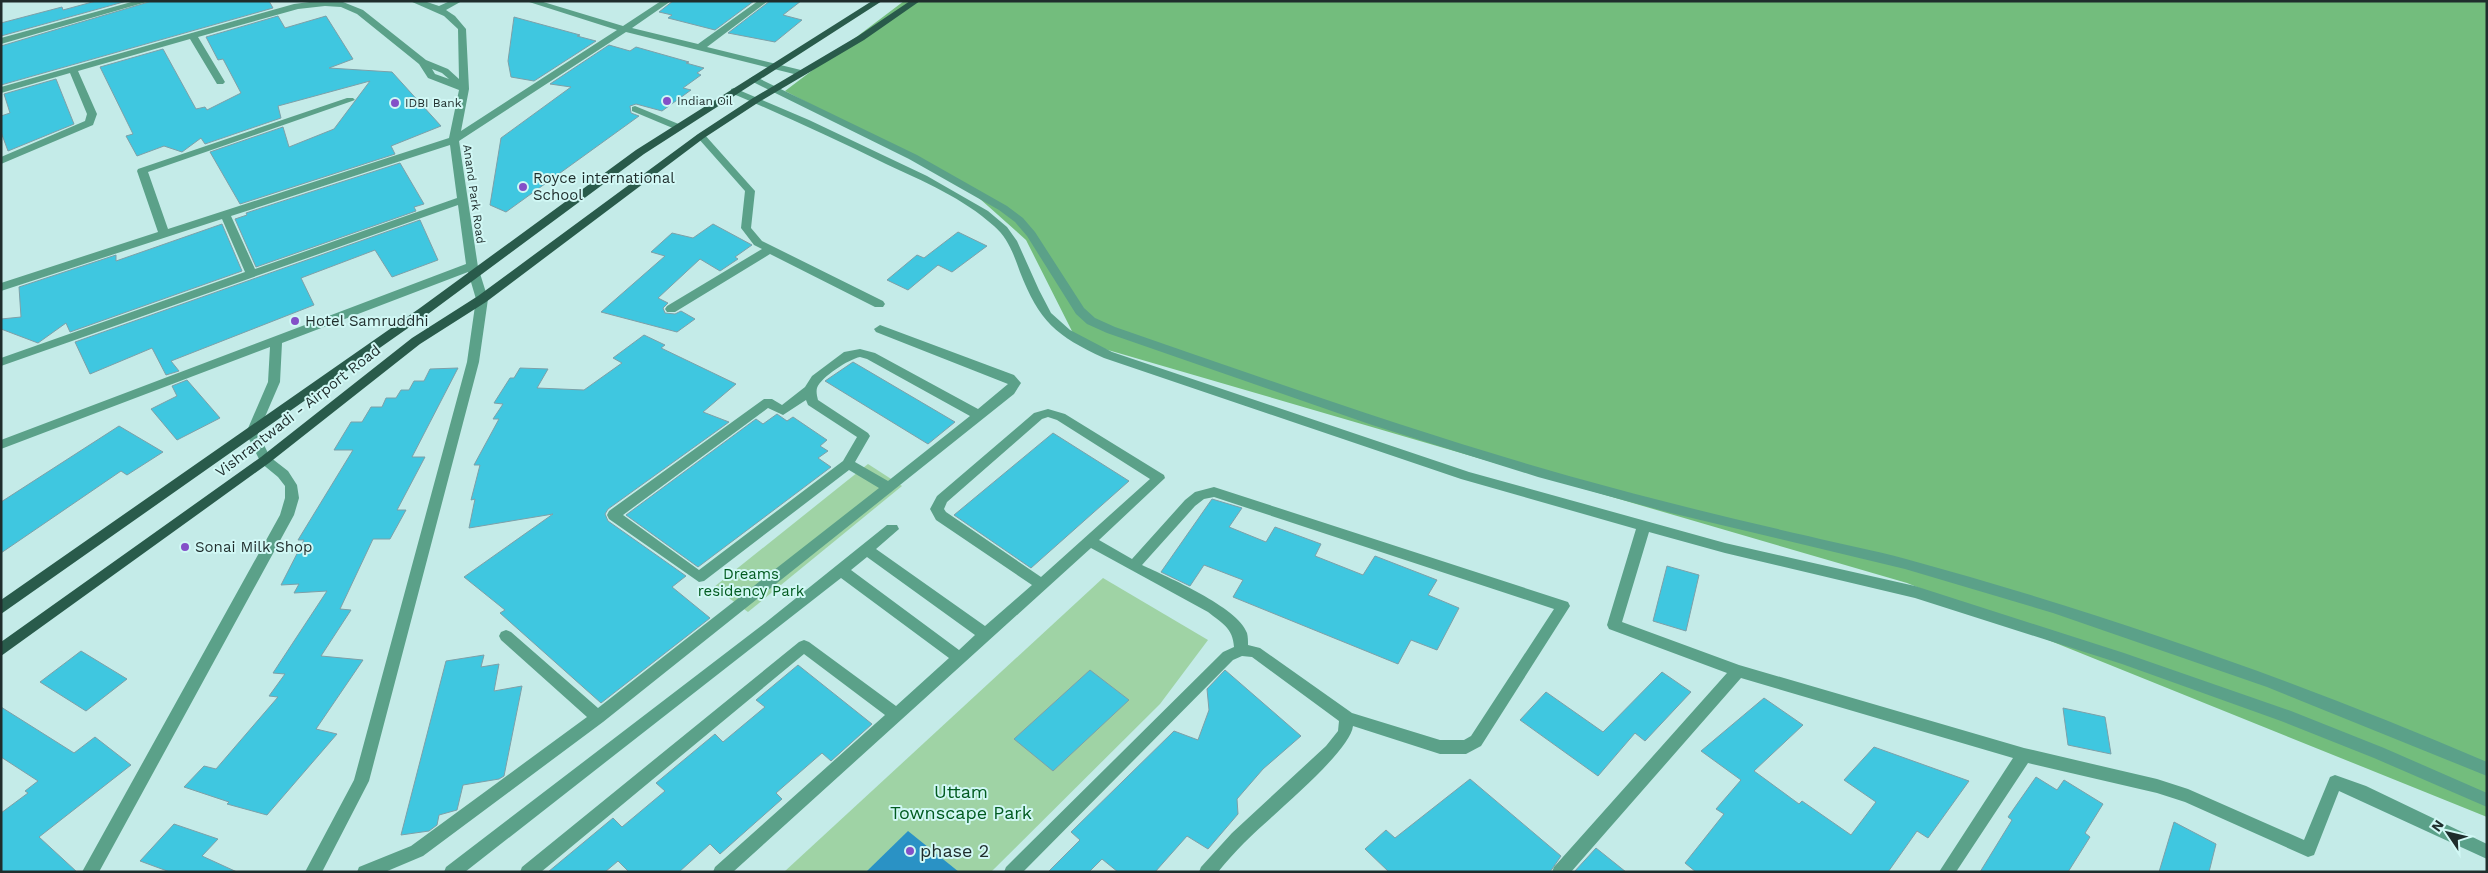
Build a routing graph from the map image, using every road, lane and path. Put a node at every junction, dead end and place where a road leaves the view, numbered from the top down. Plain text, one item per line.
1 (146, 1) edge
2 (414, 1) edge
3 (458, 1) edge
4 (530, 1) edge
5 (667, 1) edge
6 (764, 1) edge
7 (878, 1) edge
8 (916, 1) edge
9 (441, 9) junction
10 (625, 29) junction
11 (193, 36) junction
12 (1, 42) edge
13 (700, 47) junction
14 (776, 65) junction
15 (74, 70) junction
16 (802, 73) junction
17 (754, 78) junction
18 (220, 82) dead end
19 (775, 88) junction
20 (464, 89) junction
21 (1, 90) edge
22 (734, 91) junction
23 (350, 100) dead end
24 (756, 100) junction
25 (635, 109) dead end
26 (678, 127) junction
27 (701, 136) junction
28 (454, 140) junction
29 (1, 161) edge
30 (462, 200) junction
31 (225, 214) junction
32 (164, 234) junction
33 (770, 249) junction
34 (473, 270) junction
35 (251, 273) junction
36 (1, 287) edge
37 (482, 299) junction
38 (879, 304) dead end
39 (671, 309) dead end
40 (880, 329) dead end
41 (276, 341) junction
42 (1, 362) edge
43 (810, 390) junction
44 (979, 415) junction
45 (252, 433) junction
46 (1, 445) edge
47 (265, 460) junction
48 (848, 464) junction
49 (889, 487) junction
50 (1644, 526) junction
51 (892, 528) dead end
52 (1090, 541) junction
53 (866, 549) junction
54 (1133, 566) junction
55 (841, 570) junction
56 (1041, 584) junction
57 (1, 608) edge
58 (985, 634) junction
59 (506, 636) dead end
60 (1, 650) edge
61 (1241, 650) junction
62 (958, 657) junction
63 (1738, 671) junction
64 (895, 714) junction
65 (598, 717) junction
66 (1347, 718) junction
67 (2024, 756) junction
68 (2487, 769) edge
69 (2487, 800) edge
70 (2487, 852) edge
71 (90, 872) edge
72 (313, 872) edge
73 (365, 872) edge
74 (452, 872) edge
75 (528, 872) edge
76 (721, 872) edge
77 (1012, 872) edge
78 (1207, 872) edge
79 (1560, 872) edge
80 (1947, 872) edge

1 - 12 street
2 - 9 street, Anand Park Road
3 - 9 street
4 - 10 street
5 - 10 street
6 - 13 street
7 - 14 main road, Vishrantwadi - Airport Road
8 - 16 main road, Vishrantwadi - Airport Road
9 - 20 street, Anand Park Road
10 - 13 street
10 - 28 street
11 - 15 street
11 - 18 street
11 - 20 street
13 - 14 street
14 - 16 street
14 - 17 main road, Vishrantwadi - Airport Road
15 - 21 street
15 - 29 street
16 - 19 main road, Vishrantwadi - Airport Road
17 - 19 street
17 - 22 main road, Vishrantwadi - Airport Road
19 - 24 main road, Vishrantwadi - Airport Road
19 - 68 street
20 - 28 street, Anand Park Road
22 - 24 street
22 - 26 main road, Vishrantwadi - Airport Road
23 - 32 street
24 - 27 main road, Vishrantwadi - Airport Road
24 - 50 street
25 - 26 street
26 - 34 main road, Vishrantwadi - Airport Road
27 - 33 street
27 - 37 main road, Vishrantwadi - Airport Road
28 - 30 street, Anand Park Road
28 - 31 street
30 - 34 street, Anand Park Road
30 - 35 street
31 - 32 street
31 - 35 street
32 - 36 street
33 - 38 street
33 - 39 street
34 - 37 street, Anand Park Road
34 - 41 street
34 - 45 main road, Vishrantwadi - Airport Road
35 - 42 street
37 - 47 main road, Vishrantwadi - Airport Road
37 - 72 street
40 - 44 street
41 - 45 street
41 - 46 street
43 - 44 street
43 - 48 street
43 - 48 street
44 - 49 street
45 - 47 street
45 - 57 main road, Vishrantwadi - Airport Road
47 - 60 main road, Vishrantwadi - Airport Road
47 - 71 street
48 - 49 street
49 - 65 street
50 - 63 street
50 - 69 street
51 - 53 street
52 - 54 street
52 - 56 street
52 - 56 street
53 - 55 street
53 - 58 street
54 - 61 street
54 - 66 street
55 - 62 street
55 - 74 street
56 - 58 street
58 - 62 street
59 - 65 street
61 - 66 street
61 - 77 street
62 - 64 street
63 - 67 street
63 - 79 street
64 - 75 street
64 - 76 street
65 - 73 street
66 - 78 street
67 - 70 street
67 - 80 street

